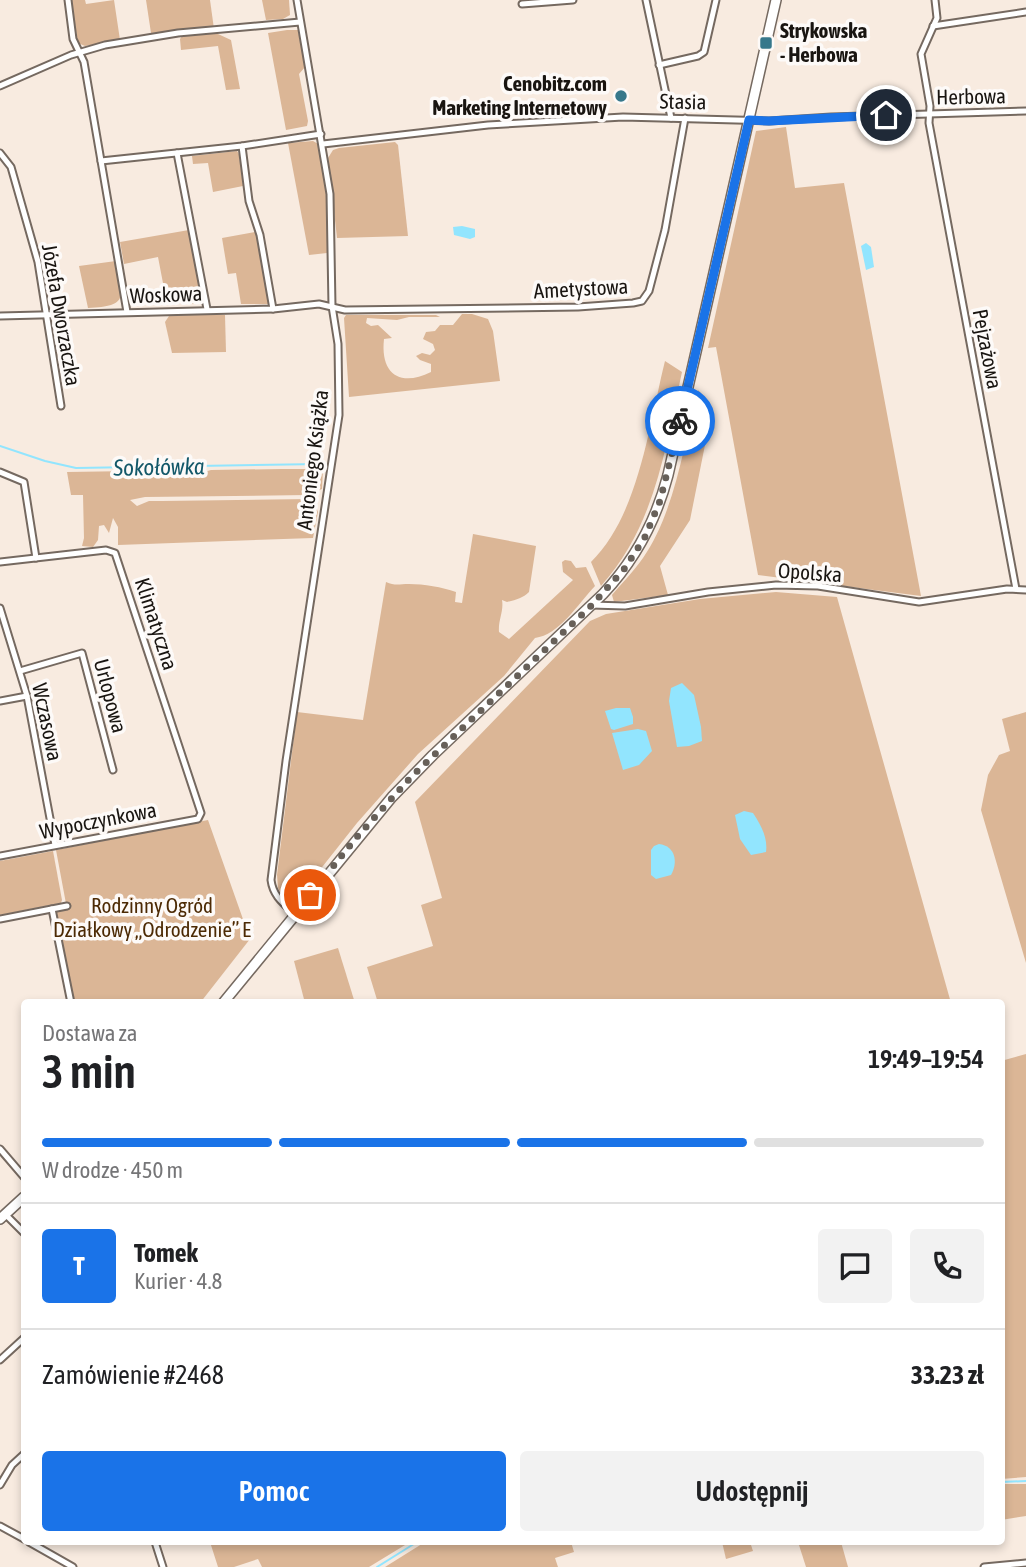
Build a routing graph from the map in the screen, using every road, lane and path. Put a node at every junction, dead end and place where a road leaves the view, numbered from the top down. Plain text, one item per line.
1 (68, 0) edge
2 (297, 0) edge
3 (573, 0) edge
4 (646, 0) edge
5 (716, 0) edge
6 (776, 0) edge
7 (935, 0) edge
8 (522, 4) dead end
9 (1026, 12) edge
10 (300, 22) junction
11 (933, 26) junction
12 (79, 52) junction
13 (659, 65) junction
14 (0, 86) edge
15 (1026, 111) edge
16 (929, 114) junction
17 (671, 118) junction
18 (685, 118) junction
19 (749, 120) junction
20 (320, 134) junction
21 (323, 144) junction
22 (242, 146) junction
23 (0, 153) edge
24 (177, 153) junction
25 (102, 161) junction
26 (332, 306) junction
27 (207, 309) junction
28 (273, 309) junction
29 (127, 312) junction
30 (46, 314) junction
31 (0, 316) edge
32 (61, 406) dead end
33 (0, 472) edge
34 (36, 558) junction
35 (0, 562) edge
36 (1016, 589) junction
37 (1026, 590) edge
38 (591, 606) junction
39 (0, 608) edge
40 (19, 671) junction
41 (27, 696) junction
42 (0, 702) edge
43 (113, 770) dead end
44 (201, 816) joint
45 (55, 845) junction
46 (0, 856) edge
47 (66, 906) dead end
48 (52, 909) junction
49 (295, 914) junction
50 (0, 919) edge
51 (70, 999) edge
52 (226, 999) edge
53 (0, 1149) edge
54 (21, 1174) edge
55 (21, 1200) edge
56 (3, 1216) edge
57 (21, 1231) edge
58 (21, 1341) edge
59 (0, 1360) edge
60 (21, 1457) edge
61 (0, 1485) edge
62 (0, 1526) edge
63 (21, 1538) edge
64 (34, 1545) edge
65 (156, 1545) edge
66 (1026, 1563) edge
67 (74, 1567) edge
68 (163, 1567) edge
69 (984, 1567) edge

1 - 12 street
2 - 10 street, Antoniego Książka
3 - 8 street
4 - 13 street
5 - 13 street
6 - 19 main road
7 - 11 street, Pejzażowa
9 - 11 street
10 - 12 street
10 - 20 street, Antoniego Książka
11 - 16 street, Pejzażowa
12 - 14 street
12 - 25 street
13 - 17 street
15 - 16 street, Herbowa
16 - 19 street, Herbowa
16 - 36 street, Pejzażowa
17 - 18 street, Stasia
17 - 21 street, Stasia
18 - 19 street, Stasia
18 - 26 street, Ametystowa
19 - 38 main road
20 - 21 street, Antoniego Książka
20 - 22 street
21 - 26 street, Antoniego Książka
22 - 24 street
22 - 28 street
23 - 30 street, Józefa Dworzaczka
24 - 25 street
24 - 27 street
25 - 29 street
26 - 28 street, Woskowa
26 - 49 street, Antoniego Książka
27 - 28 street, Woskowa
27 - 29 street, Woskowa
29 - 30 street, Woskowa
30 - 31 street, Woskowa
30 - 32 street, Józefa Dworzaczka
33 - 34 street
34 - 35 street, Klimatyczna
34 - 44 street, Klimatyczna
36 - 37 street, Opolska
36 - 38 street, Opolska
38 - 49 main road
39 - 40 street, Wczasowa
40 - 41 street, Wczasowa
40 - 43 street, Urlopowa
41 - 42 street
41 - 45 street, Wczasowa
44 - 45 street, Wypoczynkowa
45 - 46 street, Wypoczynkowa
47 - 48 street
48 - 50 street
48 - 51 street
49 - 52 main road
53 - 54 street
55 - 56 main road
56 - 57 street
58 - 59 street
60 - 61 street
62 - 63 street
64 - 67 street
65 - 68 street
66 - 69 street

